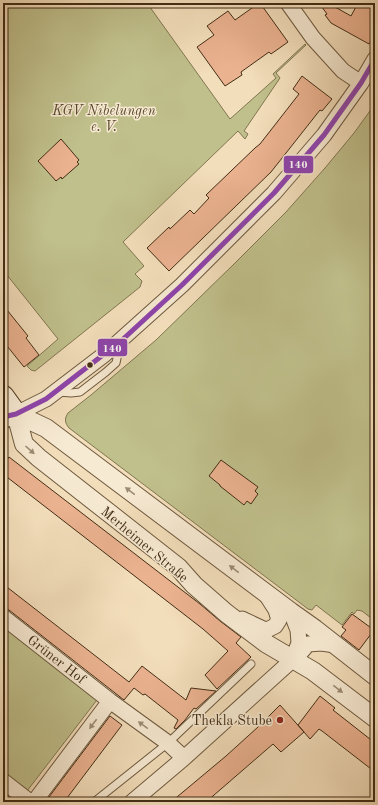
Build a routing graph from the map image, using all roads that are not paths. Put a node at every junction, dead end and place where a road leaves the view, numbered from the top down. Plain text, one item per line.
1 (288, 3) edge
2 (375, 59) edge
3 (361, 83) junction
4 (3, 396) edge
5 (9, 416) edge
6 (265, 592) junction
7 (291, 612) junction
8 (226, 613) junction
9 (3, 617) edge
10 (336, 645) junction
11 (293, 659) junction
12 (251, 664) dead end
13 (375, 676) edge
14 (110, 701) junction
15 (375, 718) edge
16 (168, 743) junction
17 (184, 758) junction
18 (3, 781) edge
19 (30, 802) edge
20 (34, 802) edge
21 (94, 802) edge
22 (132, 802) edge

1 - 3 street
2 - 3 street
3 - 5 street
4 - 5 main road, Merheimer Straße
6 -> 5 street, Merheimer Straße
5 -> 8 street, Merheimer Straße
6 - 7 street, Merheimer Straße
6 - 8 street
7 - 10 street, Merheimer Straße
7 - 11 street
8 - 11 street, Merheimer Straße
9 - 14 street, Grüner Hof
10 - 11 street
10 - 13 street, Merheimer Straße
11 -> 15 street, Merheimer Straße
11 - 17 street
12 - 16 lane
16 -> 14 street, Grüner Hof
14 -> 20 street
16 - 17 street, Grüner Hof
16 - 21 lane
17 - 22 street
18 - 19 street

